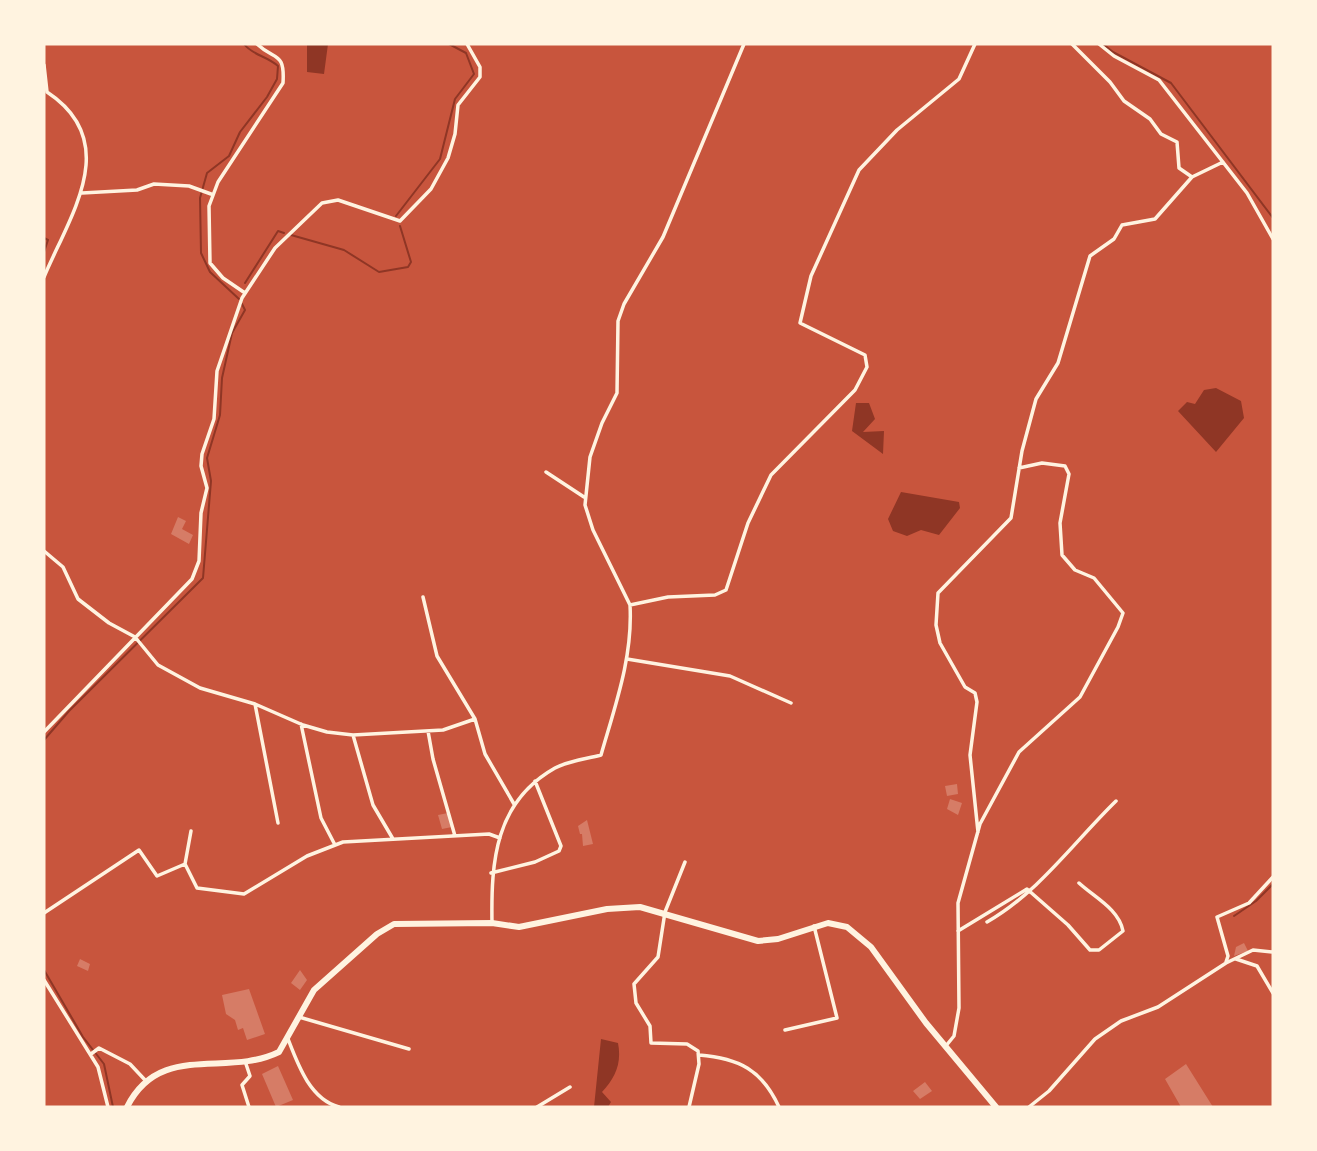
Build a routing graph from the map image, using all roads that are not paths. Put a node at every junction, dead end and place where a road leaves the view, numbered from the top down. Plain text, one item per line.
1 (257, 44) edge
2 (467, 44) edge
3 (744, 44) edge
4 (975, 44) edge
5 (1072, 44) edge
6 (1099, 44) edge
7 (44, 65) edge
8 (45, 92) edge
9 (1223, 162) junction
10 (1192, 177) junction
11 (82, 193) junction
12 (211, 194) junction
13 (1273, 239) edge
14 (44, 277) edge
15 (245, 293) junction
16 (1019, 468) junction
17 (546, 472) dead end
18 (584, 497) junction
19 (44, 551) edge
20 (423, 597) dead end
21 (630, 605) junction
22 (136, 638) junction
23 (627, 659) junction
24 (791, 703) dead end
25 (255, 704) junction
26 (475, 719) junction
27 (300, 724) junction
28 (428, 731) junction
29 (44, 732) edge
30 (353, 734) junction
31 (535, 781) junction
32 (1116, 801) dead end
33 (515, 805) junction
34 (278, 823) dead end
35 (191, 831) dead end
36 (978, 832) junction
37 (455, 836) junction
38 (500, 838) junction
39 (393, 839) junction
40 (335, 845) junction
41 (685, 862) dead end
42 (185, 864) junction
43 (491, 873) junction
44 (1273, 877) edge
45 (1079, 883) dead end
46 (1030, 891) junction
47 (665, 912) junction
48 (44, 913) edge
49 (987, 922) dead end
50 (492, 923) junction
51 (814, 925) junction
52 (958, 931) junction
53 (1273, 952) edge
54 (1236, 959) junction
55 (1226, 962) junction
56 (44, 981) edge
57 (1273, 993) edge
58 (299, 1017) junction
59 (785, 1030) dead end
60 (288, 1039) junction
61 (945, 1047) junction
62 (409, 1049) dead end
63 (91, 1054) junction
64 (699, 1055) junction
65 (244, 1059) junction
66 (145, 1080) junction
67 (570, 1087) dead end
68 (108, 1107) edge
69 (127, 1107) edge
70 (249, 1107) edge
71 (339, 1107) edge
72 (537, 1107) edge
73 (689, 1107) edge
74 (779, 1107) edge
75 (996, 1107) edge
76 (1030, 1107) edge

1 - 12 street
2 - 15 street
3 - 18 street
4 - 21 street
5 - 10 street
6 - 9 street
7 - 8 street
8 - 11 street
9 - 10 street
9 - 13 street
10 - 16 street
11 - 12 street
11 - 14 street
12 - 15 street
15 - 22 street
16 - 36 street
16 - 36 street
17 - 18 street
18 - 21 street
19 - 22 street
20 - 26 street
21 - 23 street
22 - 25 street
22 - 29 street
23 - 24 street
23 - 31 street
25 - 27 street
25 - 34 street
26 - 28 street
26 - 33 street
27 - 30 street
27 - 40 street
28 - 30 street
28 - 37 street
30 - 39 street
31 - 33 street
31 - 43 street
32 - 46 street
33 - 38 street
35 - 42 street
36 - 52 street
37 - 38 street
37 - 39 street
38 - 43 street
39 - 40 street
40 - 42 street
41 - 47 street
42 - 48 street
43 - 50 street
44 - 55 street
45 - 46 street
46 - 49 street
46 - 52 street
47 - 50 main road
47 - 51 main road
47 - 64 street
50 - 58 main road
51 - 59 street
51 - 61 main road
52 - 61 street
53 - 54 street
54 - 55 street
54 - 57 street
55 - 76 street
56 - 63 street
58 - 60 main road
58 - 62 street
60 - 65 main road
60 - 71 street
61 - 75 main road
63 - 66 street
63 - 68 street
64 - 73 street
64 - 74 street
65 - 66 main road
65 - 70 street
66 - 69 main road
67 - 72 street

